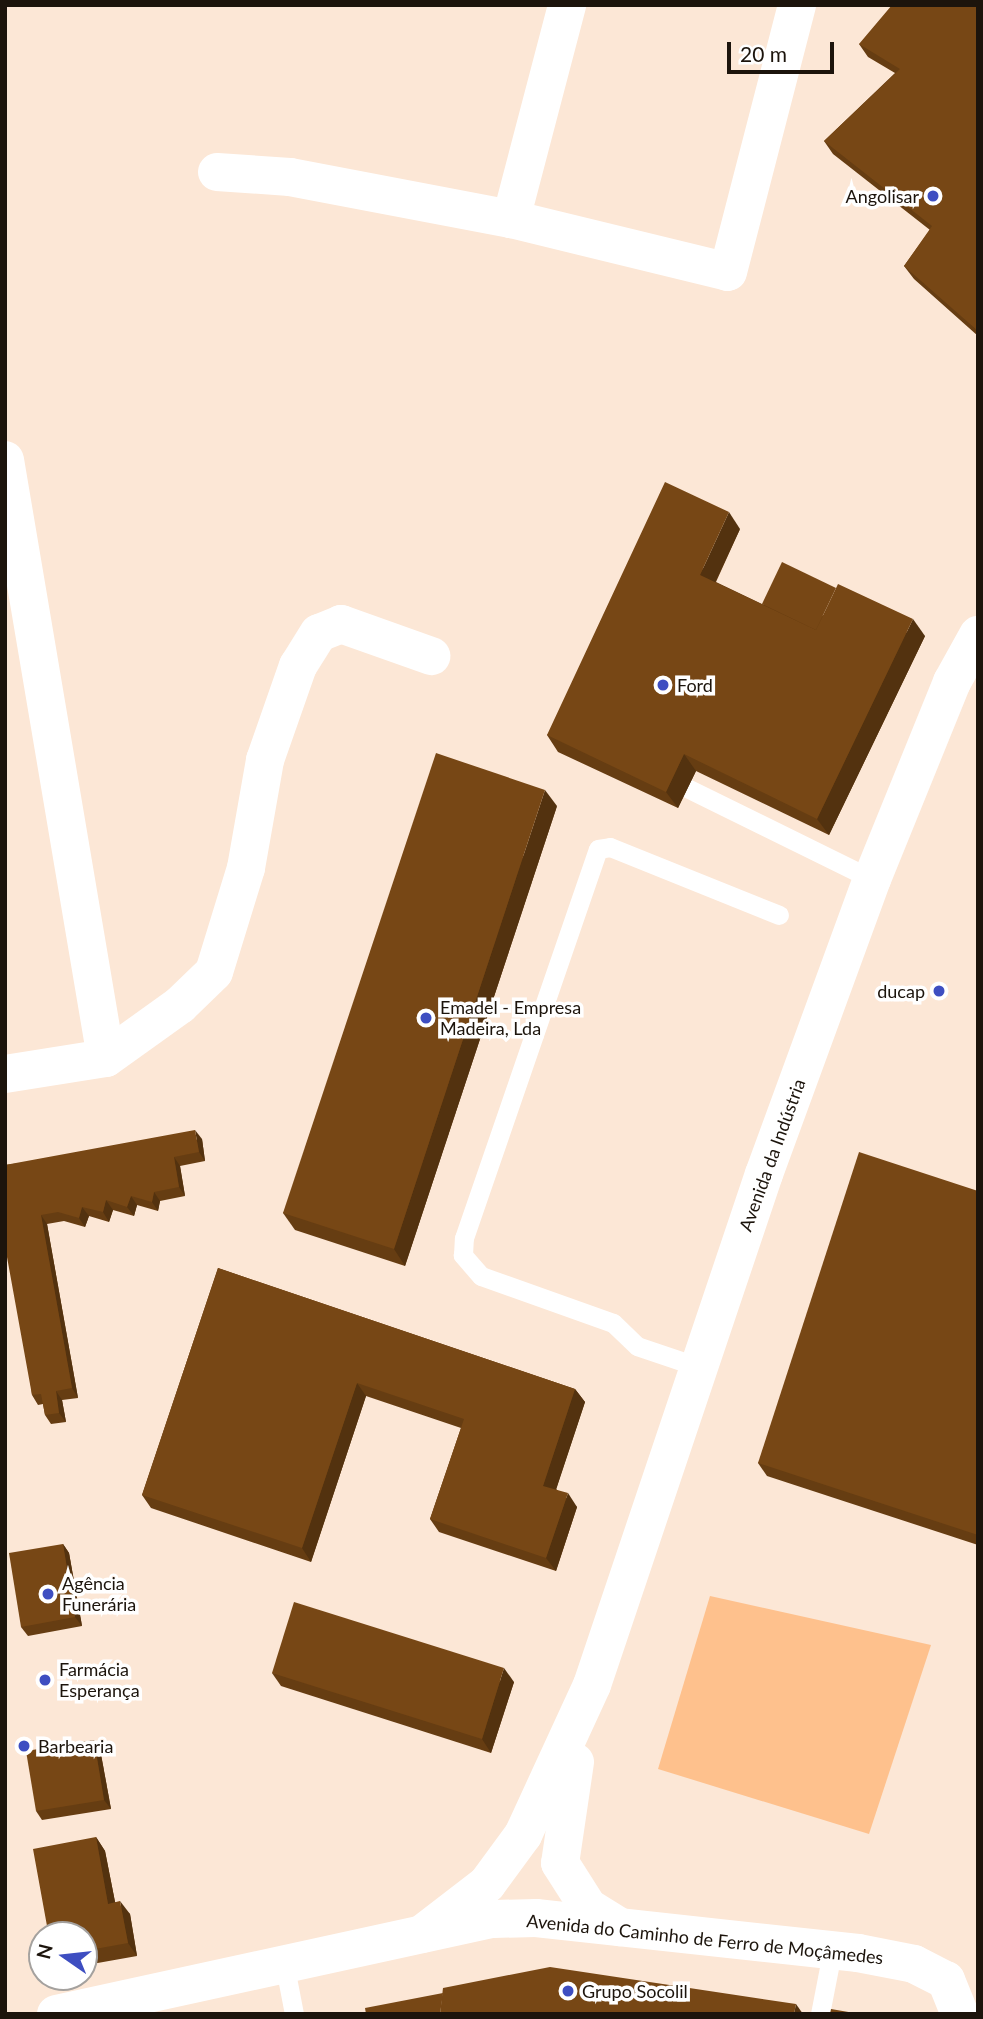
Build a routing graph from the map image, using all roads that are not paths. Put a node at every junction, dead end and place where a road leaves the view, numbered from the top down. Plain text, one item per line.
1 (567, 5) edge
2 (797, 5) edge
3 (217, 172) dead end
4 (511, 219) junction
5 (5, 460) edge
6 (978, 635) edge
7 (431, 656) dead end
8 (687, 788) edge
9 (872, 879) junction
10 (779, 915) dead end
11 (106, 1058) junction
12 (5, 1074) edge
13 (699, 1367) junction
14 (592, 1685) junction
15 (621, 1928) junction
16 (422, 1934) junction
17 (832, 1952) junction
18 (284, 1962) junction
19 (55, 2014) edge
20 (294, 2014) edge
21 (820, 2014) edge
22 (960, 2014) edge

1 - 4 street
2 - 4 street
3 - 4 street
5 - 11 street
6 - 9 street, Avenida da Indústria
7 - 11 street
8 - 9 lane
9 - 13 street, Avenida da Indústria
10 - 13 lane
11 - 12 street
13 - 14 street, Avenida da Indústria
14 - 15 street, Avenida da Indústria
14 - 16 street, Avenida da Indústria
15 - 16 street, Avenida do Caminho de Ferro de Moçâmedes
15 - 17 street, Avenida do Caminho de Ferro de Moçâmedes
16 - 18 street, Avenida do Caminho de Ferro de Moçâmedes
17 - 21 lane
17 - 22 street, Avenida do Caminho de Ferro de Moçâmedes
18 - 19 street, Avenida do Caminho de Ferro de Moçâmedes
18 - 20 lane

